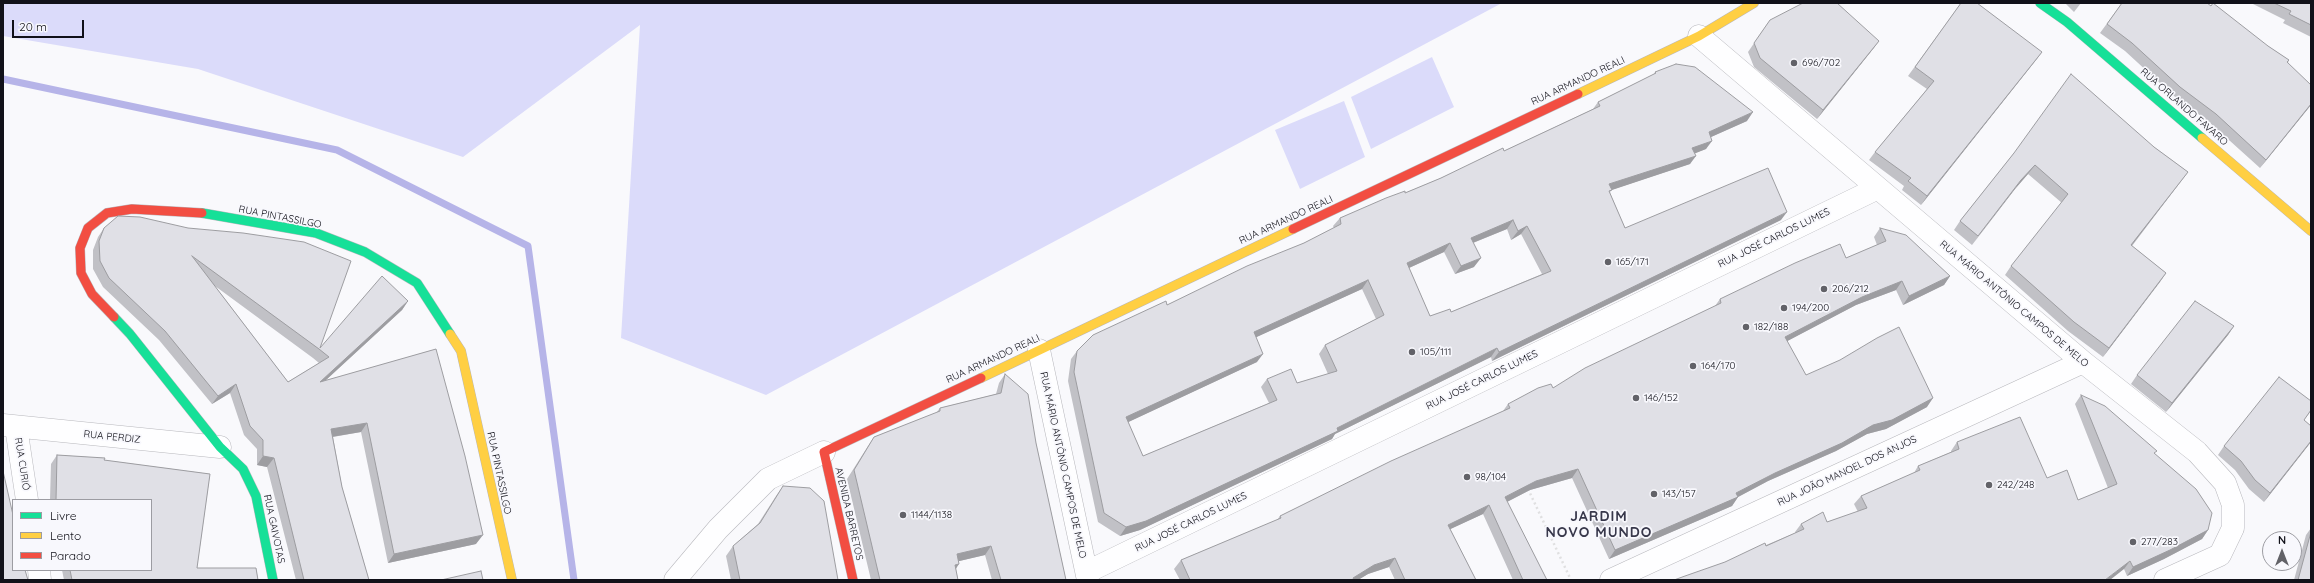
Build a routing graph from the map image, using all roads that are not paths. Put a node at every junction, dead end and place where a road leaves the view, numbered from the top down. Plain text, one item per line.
1 (1754, 3) edge
2 (2040, 3) edge
3 (1699, 36) junction
4 (1878, 188) junction
5 (2311, 231) edge
6 (1039, 350) junction
7 (2083, 362) junction
8 (9, 426) edge
9 (220, 447) junction
10 (824, 452) junction
11 (28, 499) edge
12 (1088, 576) edge
13 (2180, 577) edge
14 (273, 580) edge
15 (512, 580) edge
16 (674, 580) edge
17 (853, 580) edge
18 (1611, 580) edge

1 - 3 street, RUA ARMANDO REALI
2 - 5 street, RUA ORLANDO FAVARO
3 - 4 street, RUA MÁRIO ANTÔNIO CAMPOS DE MELO
3 - 6 street, RUA ARMANDO REALI
4 - 7 street, RUA MÁRIO ANTÔNIO CAMPOS DE MELO
4 - 12 street, RUA JOSÉ CARLOS LUMES
6 - 10 street, RUA ARMANDO REALI
6 - 12 street, RUA MÁRIO ANTÔNIO CAMPOS DE MELO
7 - 13 street, RUA MÁRIO ANTÔNIO CAMPOS DE MELO
7 - 18 street, RUA JOÃO MANOEL DOS ANJOS
8 - 9 street, RUA PERDIZ
8 - 11 street, RUA CURIÓ
9 - 14 street, RUA GAIVOTAS
9 - 15 street, RUA PINTASSILGO
10 - 16 street
10 - 17 street, AVENIDA BARRETOS

